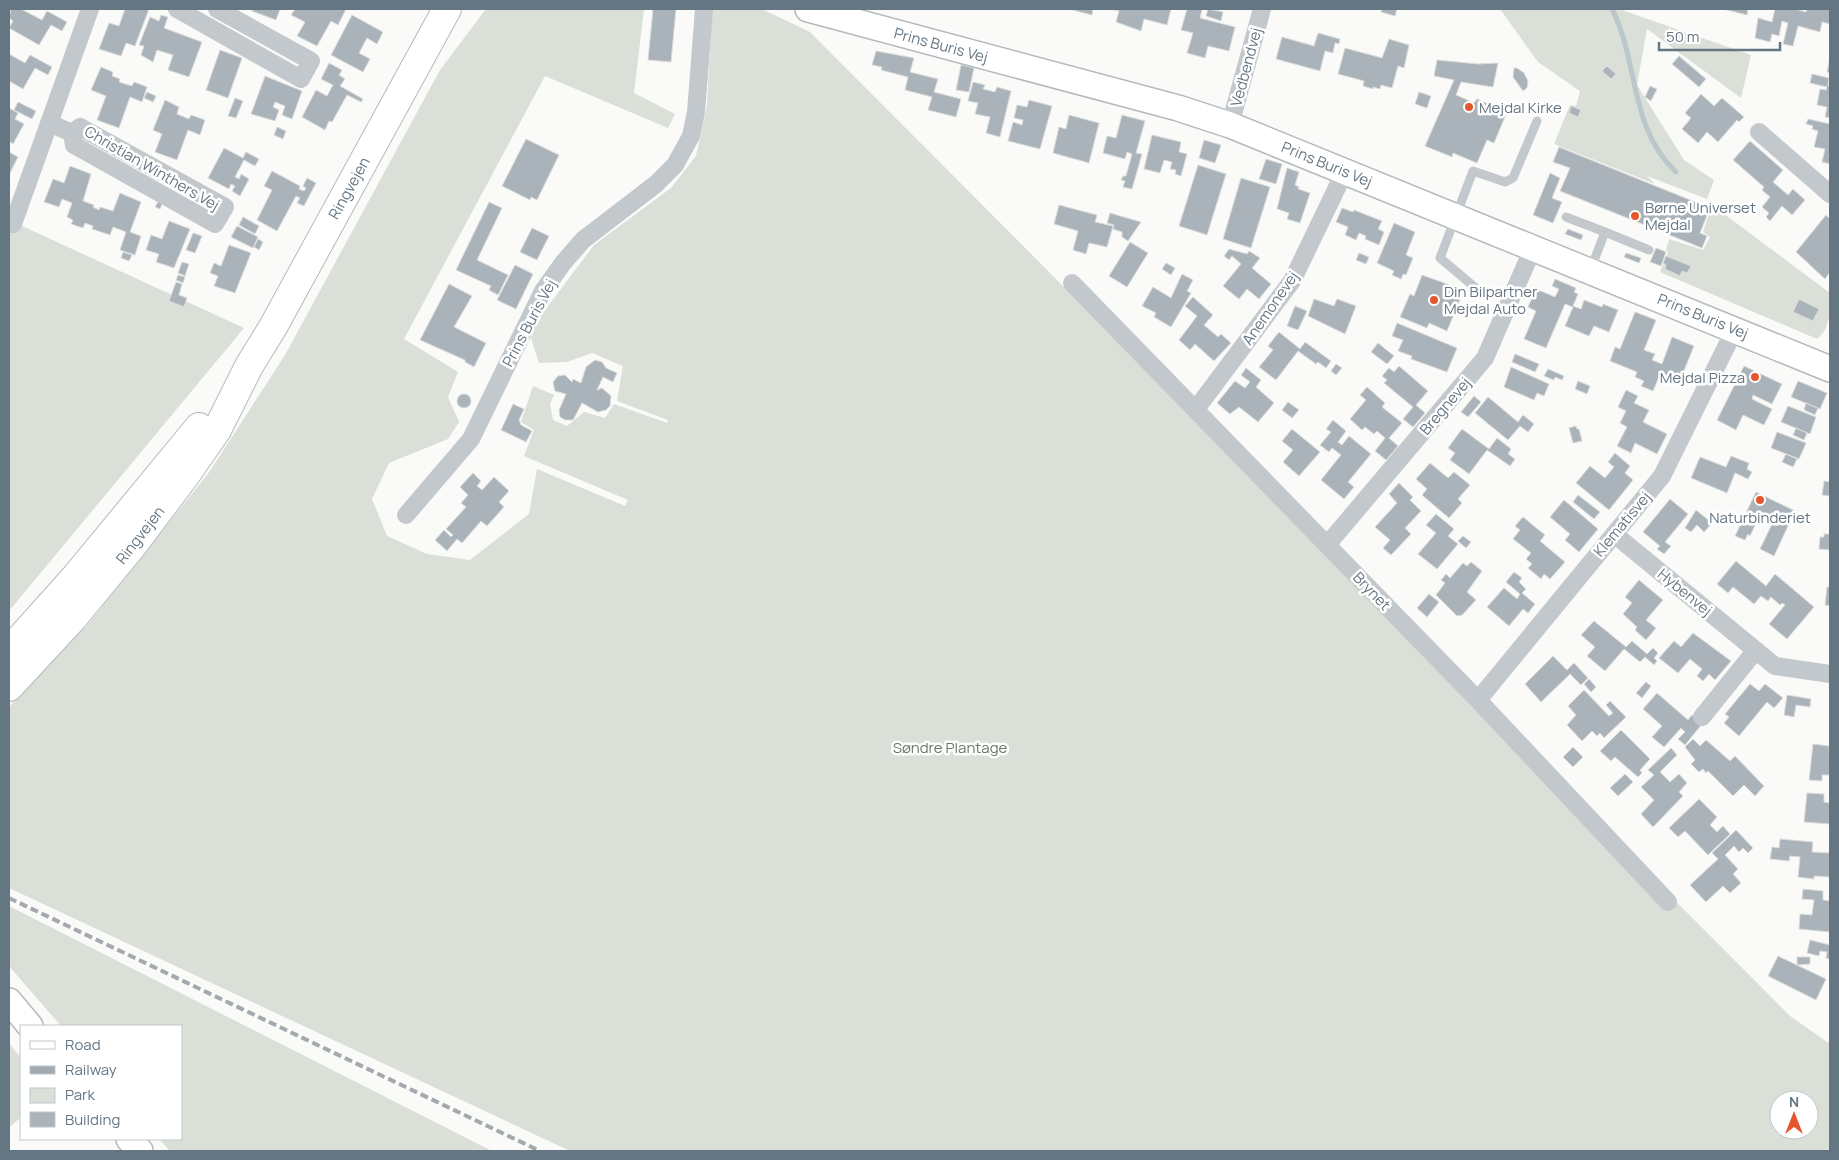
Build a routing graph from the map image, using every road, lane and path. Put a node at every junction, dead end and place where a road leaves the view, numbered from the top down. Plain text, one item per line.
1 (90, 9) edge
2 (177, 9) edge
3 (217, 9) edge
4 (446, 9) edge
5 (704, 9) edge
6 (1262, 9) edge
7 (816, 10) edge
8 (1536, 121) dead end
9 (49, 123) junction
10 (1230, 125) junction
11 (1759, 132) dead end
12 (72, 133) junction
13 (1345, 171) junction
14 (1830, 194) edge
15 (1455, 216) junction
16 (1566, 218) dead end
17 (13, 224) dead end
18 (1605, 232) junction
19 (1533, 248) junction
20 (1649, 250) dead end
21 (1590, 271) junction
22 (1072, 283) dead end
23 (1477, 289) dead end
24 (1735, 329) junction
25 (1828, 364) edge
26 (250, 366) junction
27 (1196, 409) junction
28 (406, 515) dead end
29 (1614, 534) junction
30 (1327, 545) junction
31 (30, 630) junction
32 (1756, 650) junction
33 (9, 651) edge
34 (9, 662) edge
35 (1830, 674) edge
36 (9, 687) edge
37 (1478, 700) junction
38 (1702, 718) dead end
39 (1668, 902) dead end
40 (9, 1001) edge
41 (29, 1025) edge
42 (130, 1140) edge
43 (140, 1151) edge

1 - 9 street
2 - 3 street
4 - 26 main road, Ringvejen
5 - 28 street, Prins Buris Vej
6 - 10 street, Vedbendvej
7 - 10 street, Prins Buris Vej
8 - 15 lane
9 - 12 street, Christian Winthers Vej
9 - 17 street
10 - 13 street, Prins Buris Vej
11 - 14 street
12 - 12 street, Christian Winthers Vej
13 - 15 street, Prins Buris Vej
13 - 27 street, Anemonevej
15 - 19 street, Prins Buris Vej
15 - 23 lane
16 - 18 lane
18 - 20 lane
18 - 21 lane
19 - 21 street, Prins Buris Vej
19 - 30 street, Bregnevej
21 - 24 street, Prins Buris Vej
22 - 27 street, Brynet
24 - 25 street, Prins Buris Vej
24 - 29 street, Klematisvej
26 - 31 main road, Ringvejen
26 - 36 main road, Ringvejen
27 - 30 street, Brynet
29 - 32 street, Hybenvej
29 - 37 street, Klematisvej
30 - 37 street, Brynet
31 - 33 main road, Ringvejen
31 - 34 main road
32 - 35 street, Hybenvej
32 - 38 street
37 - 39 street, Brynet
40 - 41 street
42 - 43 street

